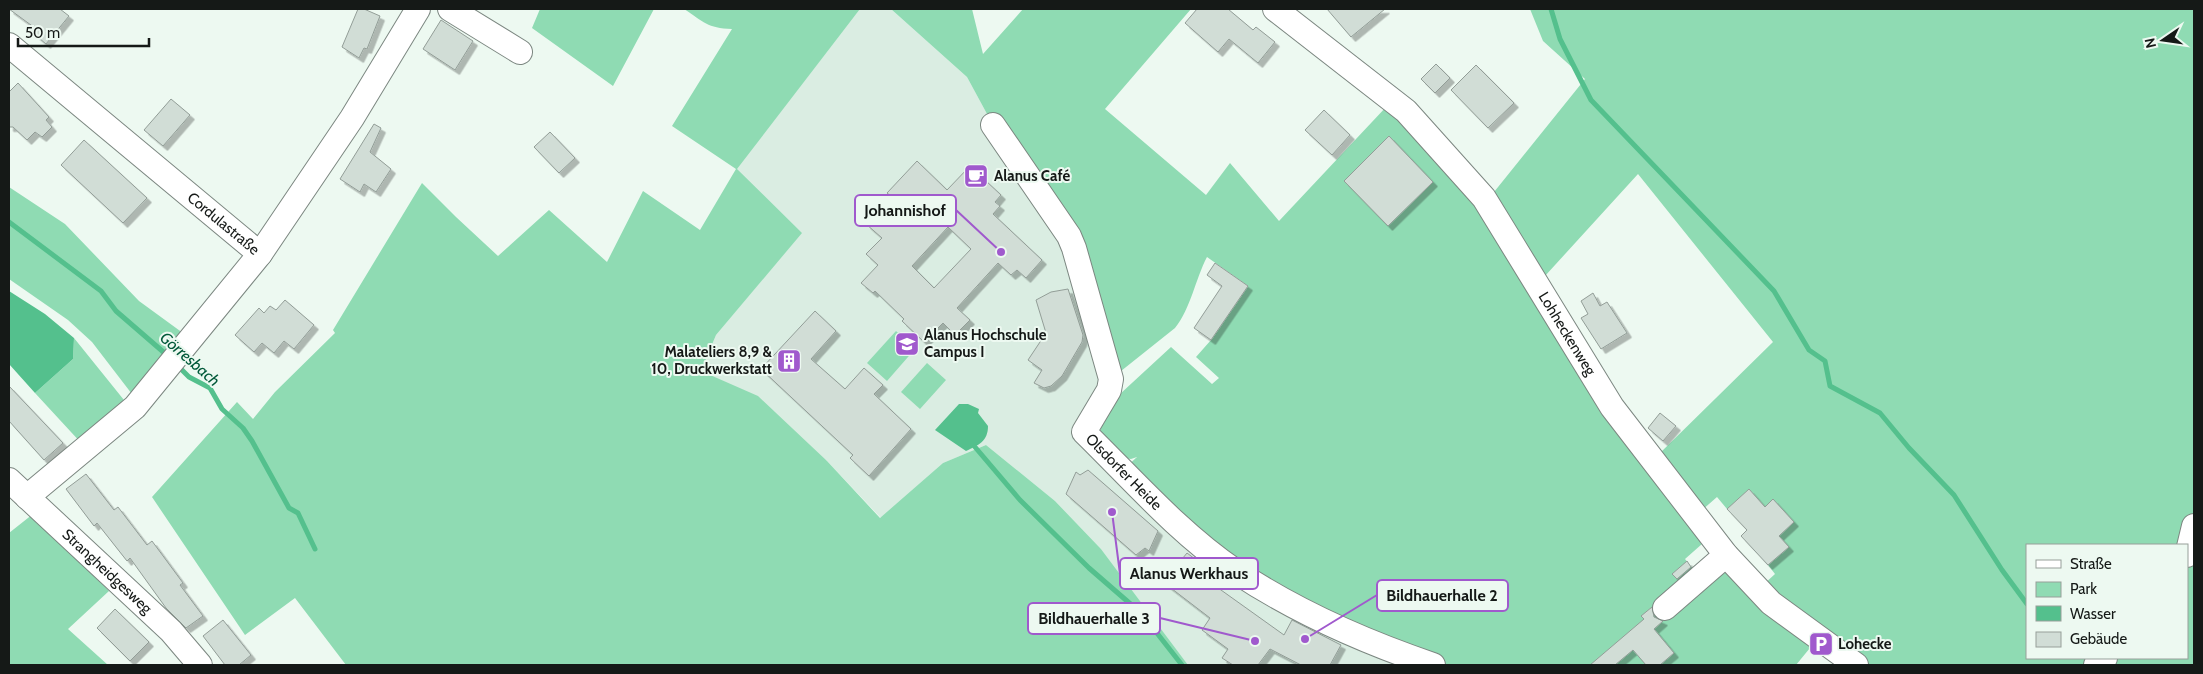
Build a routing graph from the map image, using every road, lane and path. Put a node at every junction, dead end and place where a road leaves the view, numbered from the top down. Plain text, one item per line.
1 (418, 9) edge
2 (450, 9) edge
3 (1275, 9) edge
4 (9, 45) edge
5 (520, 52) dead end
6 (993, 125) dead end
7 (260, 254) junction
8 (9, 480) edge
9 (27, 497) junction
10 (2194, 526) edge
11 (2188, 551) edge
12 (1726, 555) junction
13 (1665, 608) dead end
14 (200, 665) edge
15 (1433, 665) edge
16 (1856, 665) edge

1 - 7 street, Cordulastraße
2 - 5 street
3 - 12 street, Lohheckenweg
4 - 7 street, Cordulastraße
6 - 15 street, Olsdorfer Heide
7 - 9 street
8 - 9 street, Strangheidgesweg
9 - 14 street, Strangheidgesweg
10 - 11 street
12 - 13 street
12 - 16 street, Lohheckenweg

